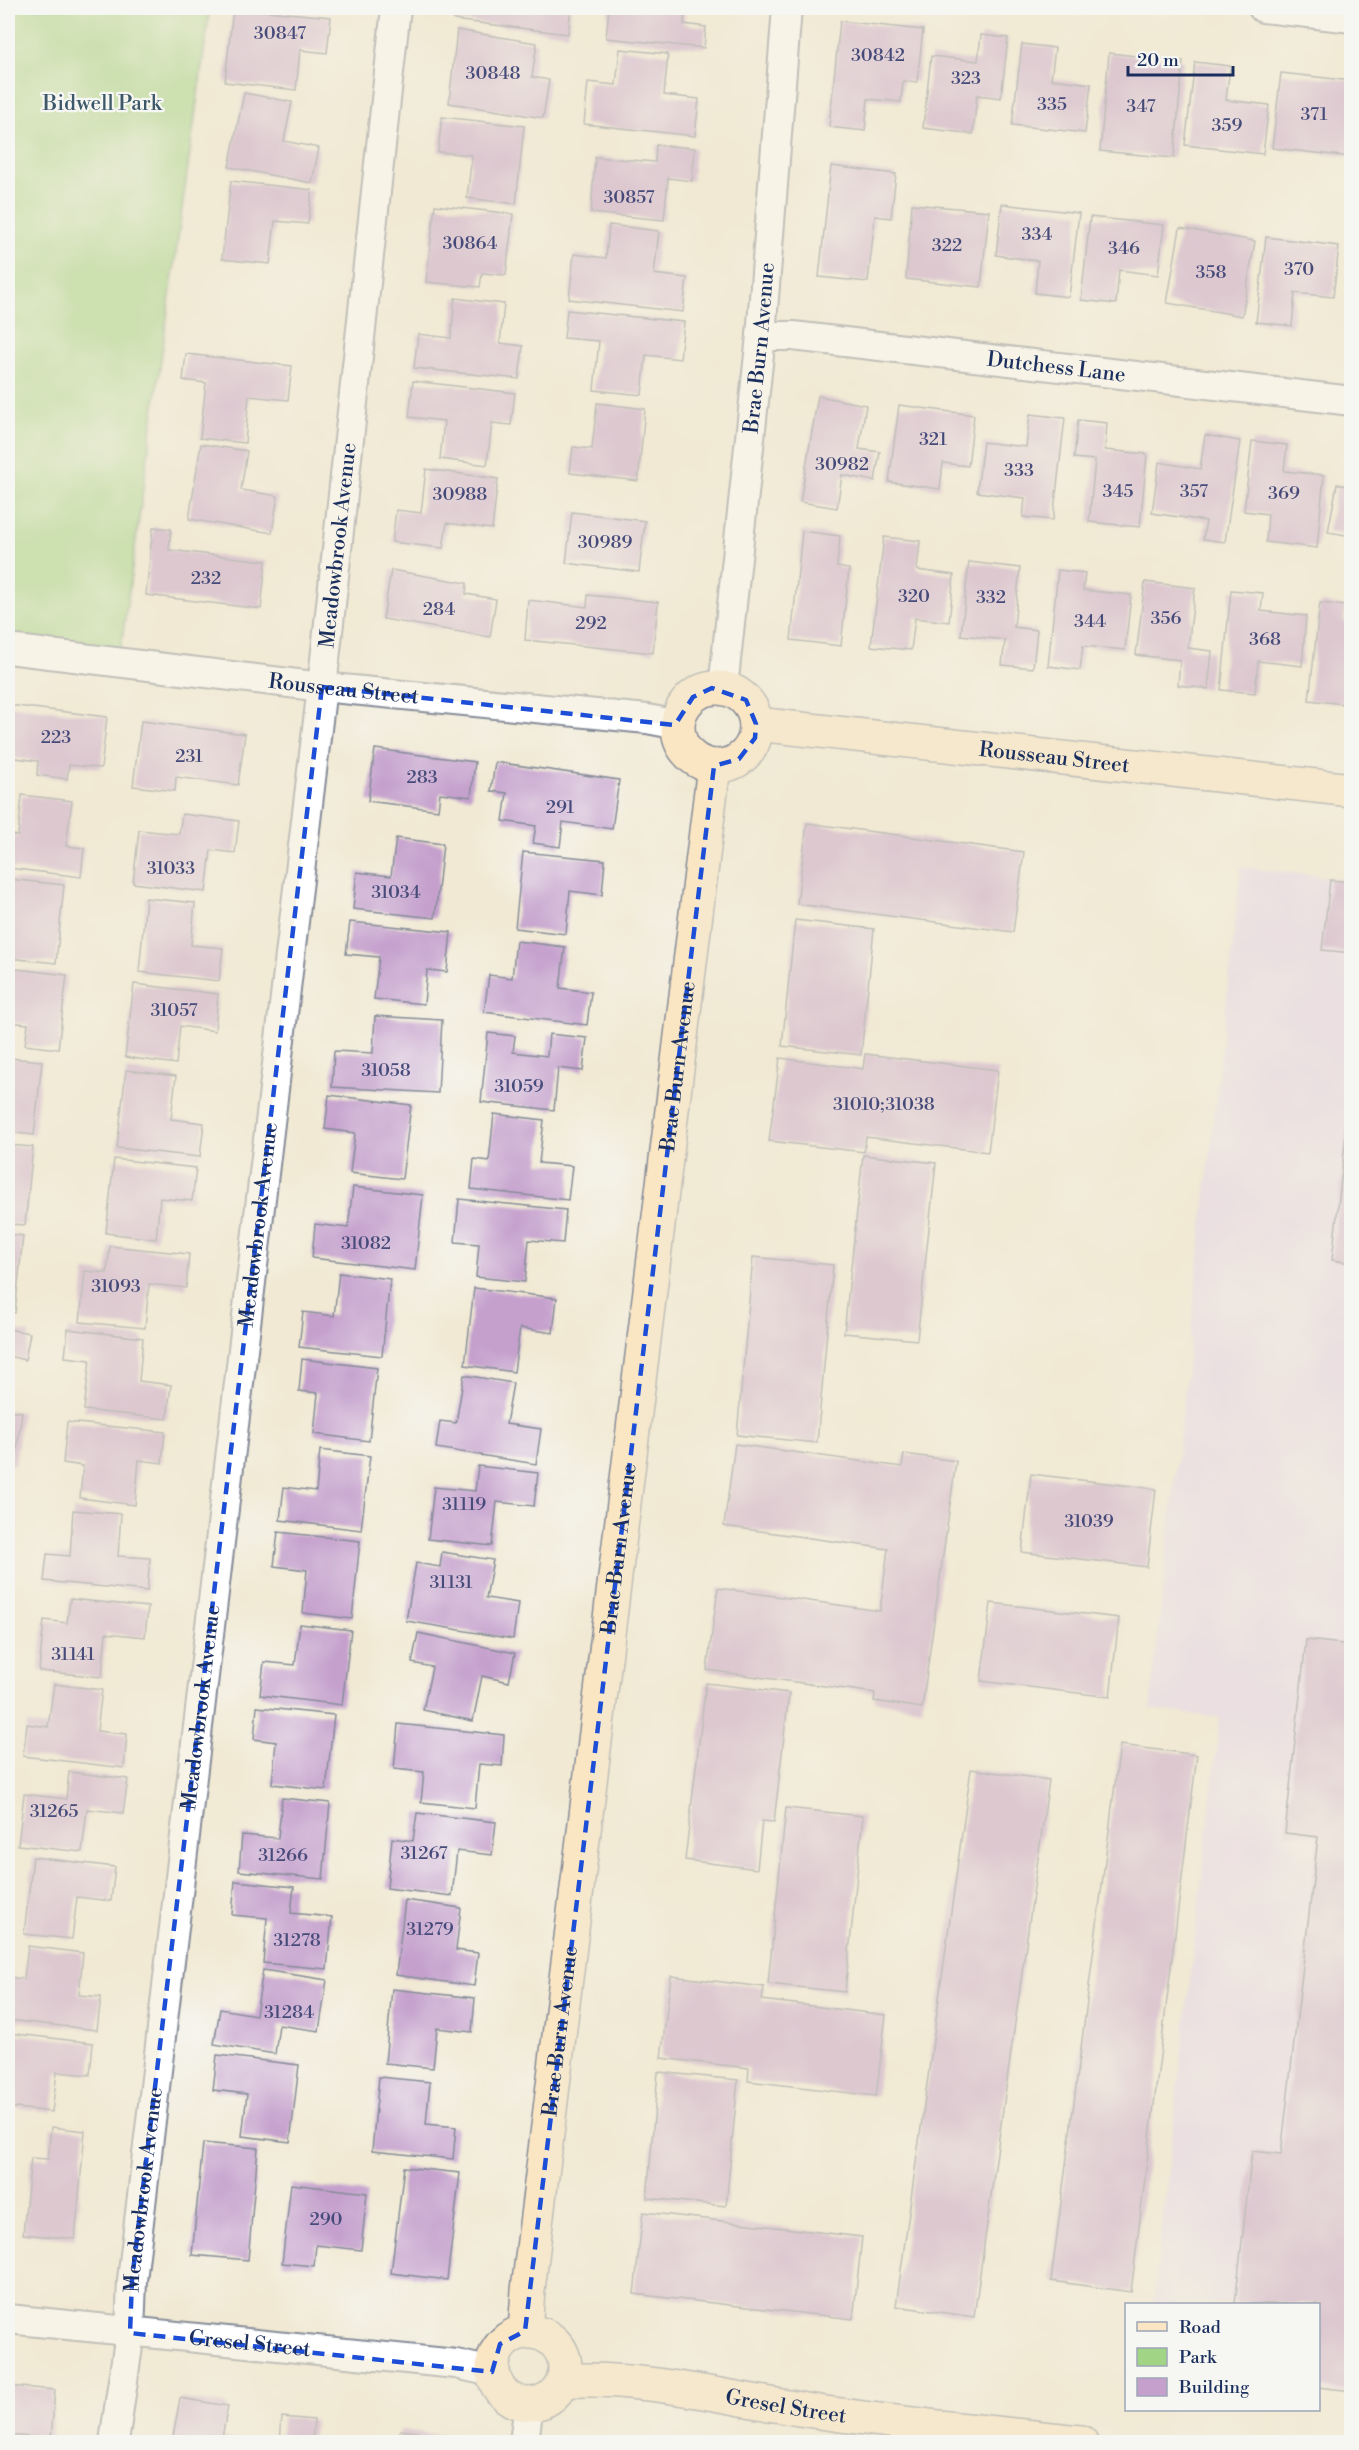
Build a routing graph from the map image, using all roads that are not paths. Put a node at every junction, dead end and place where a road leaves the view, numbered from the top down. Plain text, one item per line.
1 (396, 8) edge
2 (787, 8) edge
3 (1263, 8) edge
4 (1352, 18) edge
5 (761, 336) junction
6 (1352, 401) edge
7 (8, 650) edge
8 (322, 687) junction
9 (723, 688) junction
10 (756, 724) junction
11 (679, 726) junction
12 (714, 766) junction
13 (1352, 790) edge
14 (8, 2319) edge
15 (525, 2331) junction
16 (130, 2333) junction
17 (492, 2372) junction
18 (563, 2381) junction
19 (529, 2404) junction
20 (114, 2442) edge
21 (524, 2442) edge
22 (1081, 2442) edge

1 - 8 street, Meadowbrook Avenue
2 - 5 street, Brae Burn Avenue
3 - 4 street
5 - 6 street, Dutchess Lane
5 - 9 street, Brae Burn Avenue
7 - 8 street, Rousseau Street
8 - 11 street, Rousseau Street
8 - 16 street, Meadowbrook Avenue
9 - 10 street
9 - 11 street
10 - 12 street
10 - 13 street, Rousseau Street
11 - 12 street
12 - 15 street, Brae Burn Avenue
14 - 16 street, Gresel Street
15 - 17 street
15 - 18 street
16 - 17 street, Gresel Street
16 - 20 street, Meadowbrook Avenue
17 - 19 street
18 - 19 street
18 - 22 street, Gresel Street
19 - 21 street

